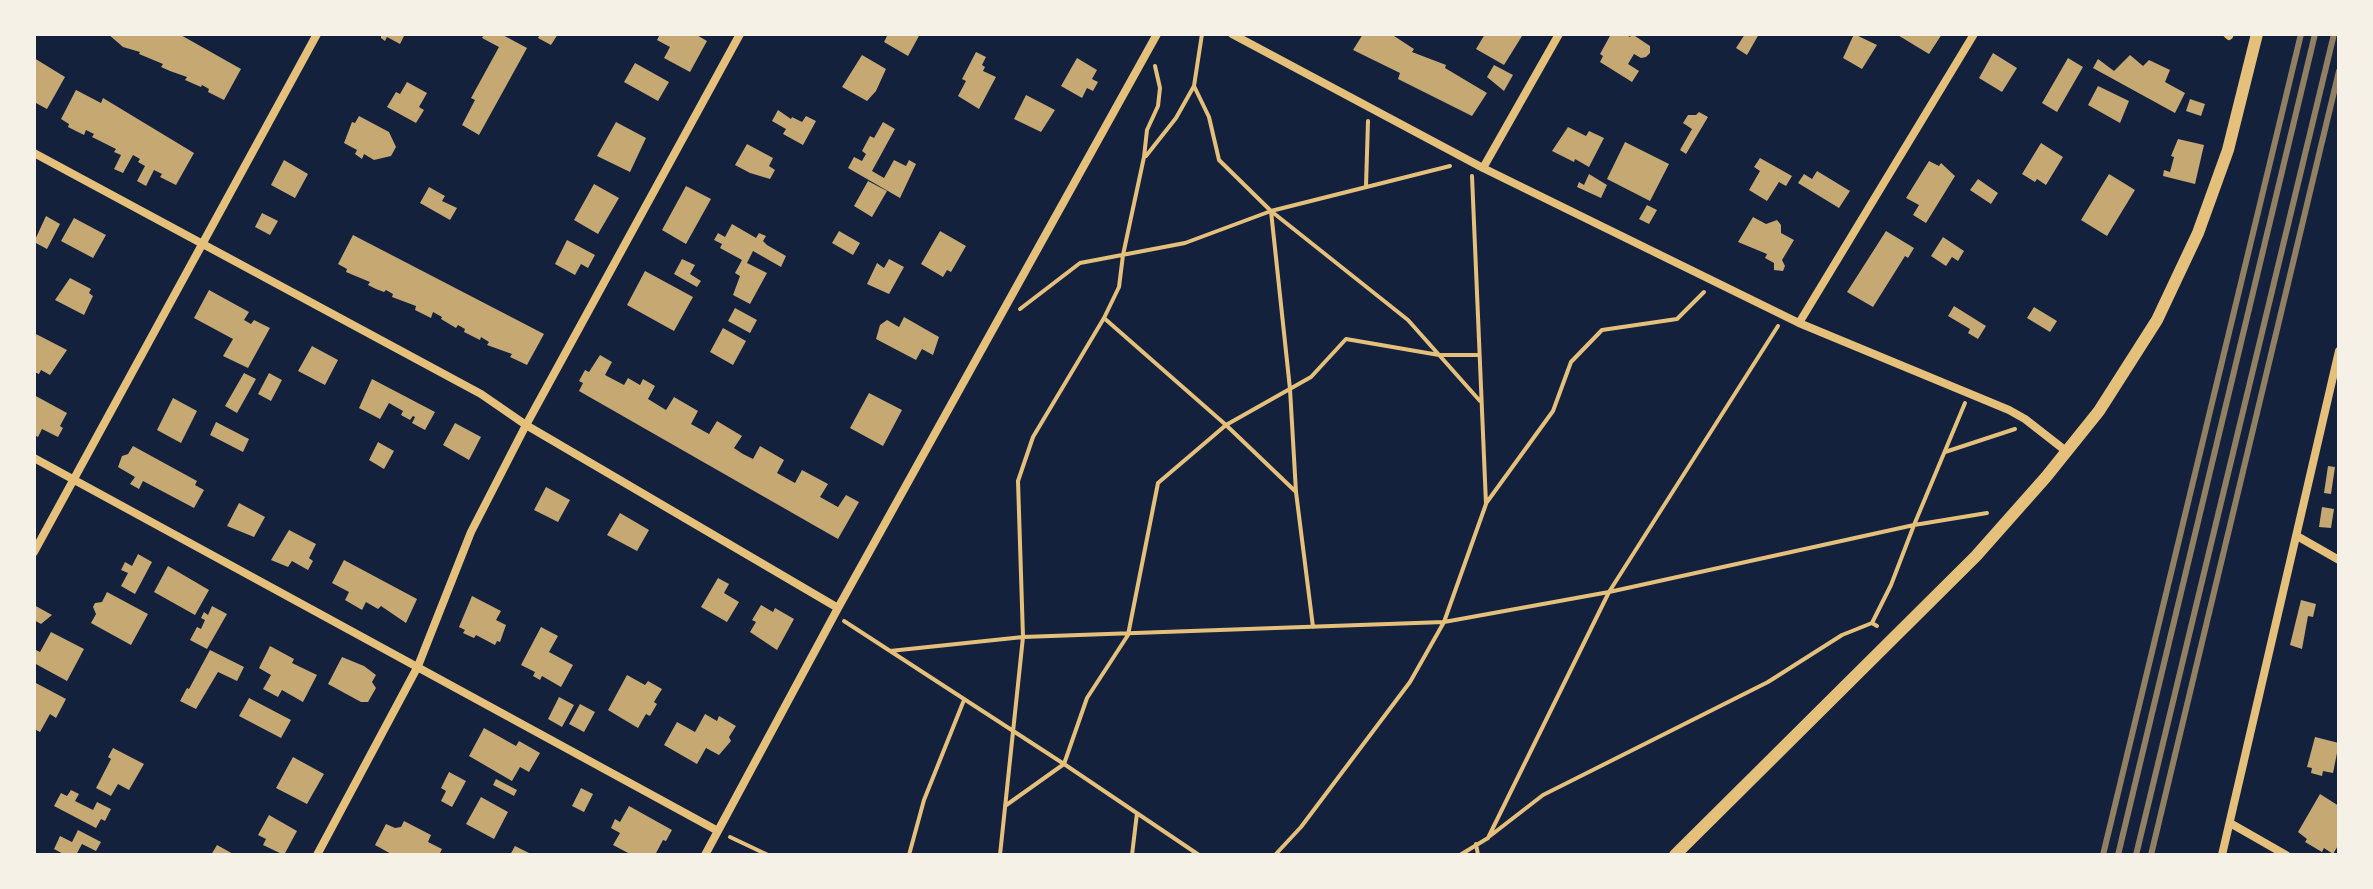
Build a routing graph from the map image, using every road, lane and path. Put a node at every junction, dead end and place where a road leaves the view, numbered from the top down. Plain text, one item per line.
1 (317, 34) edge
2 (740, 34) edge
3 (1157, 34) edge
4 (1202, 34) edge
5 (1232, 34) edge
6 (1559, 34) edge
7 (1974, 34) edge
8 (2257, 34) edge
9 (1153, 57) dead end
10 (1194, 86) junction
11 (1368, 121) dead end
12 (34, 153) edge
13 (1144, 157) junction
14 (1452, 166) dead end
15 (1483, 168) junction
16 (1472, 176) dead end
17 (1366, 186) junction
18 (1271, 211) junction
19 (202, 243) junction
20 (1123, 255) junction
21 (1704, 292) dead end
22 (1012, 314) dead end
23 (1104, 318) junction
24 (1799, 323) junction
25 (1778, 326) dead end
26 (2339, 351) edge
27 (1439, 355) junction
28 (1479, 355) junction
29 (1290, 389) junction
30 (1970, 394) junction
31 (1481, 403) junction
32 (526, 425) junction
33 (1226, 425) junction
34 (2019, 428) dead end
35 (2066, 451) junction
36 (1945, 452) junction
37 (34, 458) edge
38 (74, 480) junction
39 (1296, 492) junction
40 (1486, 504) junction
41 (1987, 513) dead end
42 (1914, 525) junction
43 (2297, 536) junction
44 (34, 552) edge
45 (2339, 560) edge
46 (1609, 592) junction
47 (838, 608) junction
48 (1444, 622) junction
49 (1313, 627) junction
50 (1128, 635) junction
51 (1023, 637) junction
52 (890, 651) junction
53 (418, 666) junction
54 (964, 700) junction
55 (1012, 730) junction
56 (1064, 764) junction
57 (1004, 806) junction
58 (1137, 813) junction
59 (2230, 823) junction
60 (718, 831) junction
61 (1488, 838) junction
62 (1476, 844) junction
63 (317, 855) edge
64 (705, 855) edge
65 (768, 855) edge
66 (909, 855) edge
67 (1000, 855) edge
68 (1132, 855) edge
69 (1199, 855) edge
70 (1275, 855) edge
71 (1460, 855) edge
72 (1478, 855) edge
73 (1675, 855) edge
74 (2222, 855) edge
75 (2286, 855) edge

1 - 19 street
2 - 32 street
3 - 47 street
4 - 10 path
5 - 15 street
6 - 15 street
7 - 24 street
8 - 35 street
9 - 13 path
10 - 13 path
10 - 18 path
11 - 17 path
12 - 19 street
13 - 20 path
14 - 17 path
15 - 24 street
16 - 28 path
17 - 18 path
18 - 20 path
18 - 27 path
18 - 29 path
19 - 32 street
19 - 38 street
20 - 22 path
20 - 23 path
21 - 40 path
23 - 33 path
23 - 51 path
24 - 30 street
25 - 46 path
26 - 43 street
27 - 28 path
27 - 29 path
27 - 31 path
28 - 31 path
29 - 33 path
29 - 39 path
30 - 35 street
30 - 36 path
31 - 40 path
32 - 47 street
32 - 53 street
33 - 39 path
33 - 50 path
34 - 36 path
35 - 73 street
36 - 42 path
37 - 38 street
38 - 44 street
38 - 53 street
39 - 49 path
40 - 48 path
41 - 42 path
42 - 46 path
42 - 61 path
43 - 45 street
43 - 59 street
46 - 48 path
46 - 61 path
47 - 52 path
47 - 60 street
48 - 49 path
48 - 70 path
49 - 50 path
50 - 51 path
50 - 56 path
51 - 52 path
51 - 55 path
52 - 54 path
53 - 60 street
53 - 63 street
54 - 55 path
54 - 66 path
55 - 56 path
55 - 57 path
56 - 57 path
56 - 58 path
57 - 67 path
58 - 68 path
58 - 69 path
59 - 74 street
59 - 75 street
60 - 64 street
60 - 65 path
61 - 62 path
62 - 71 path
62 - 72 path

